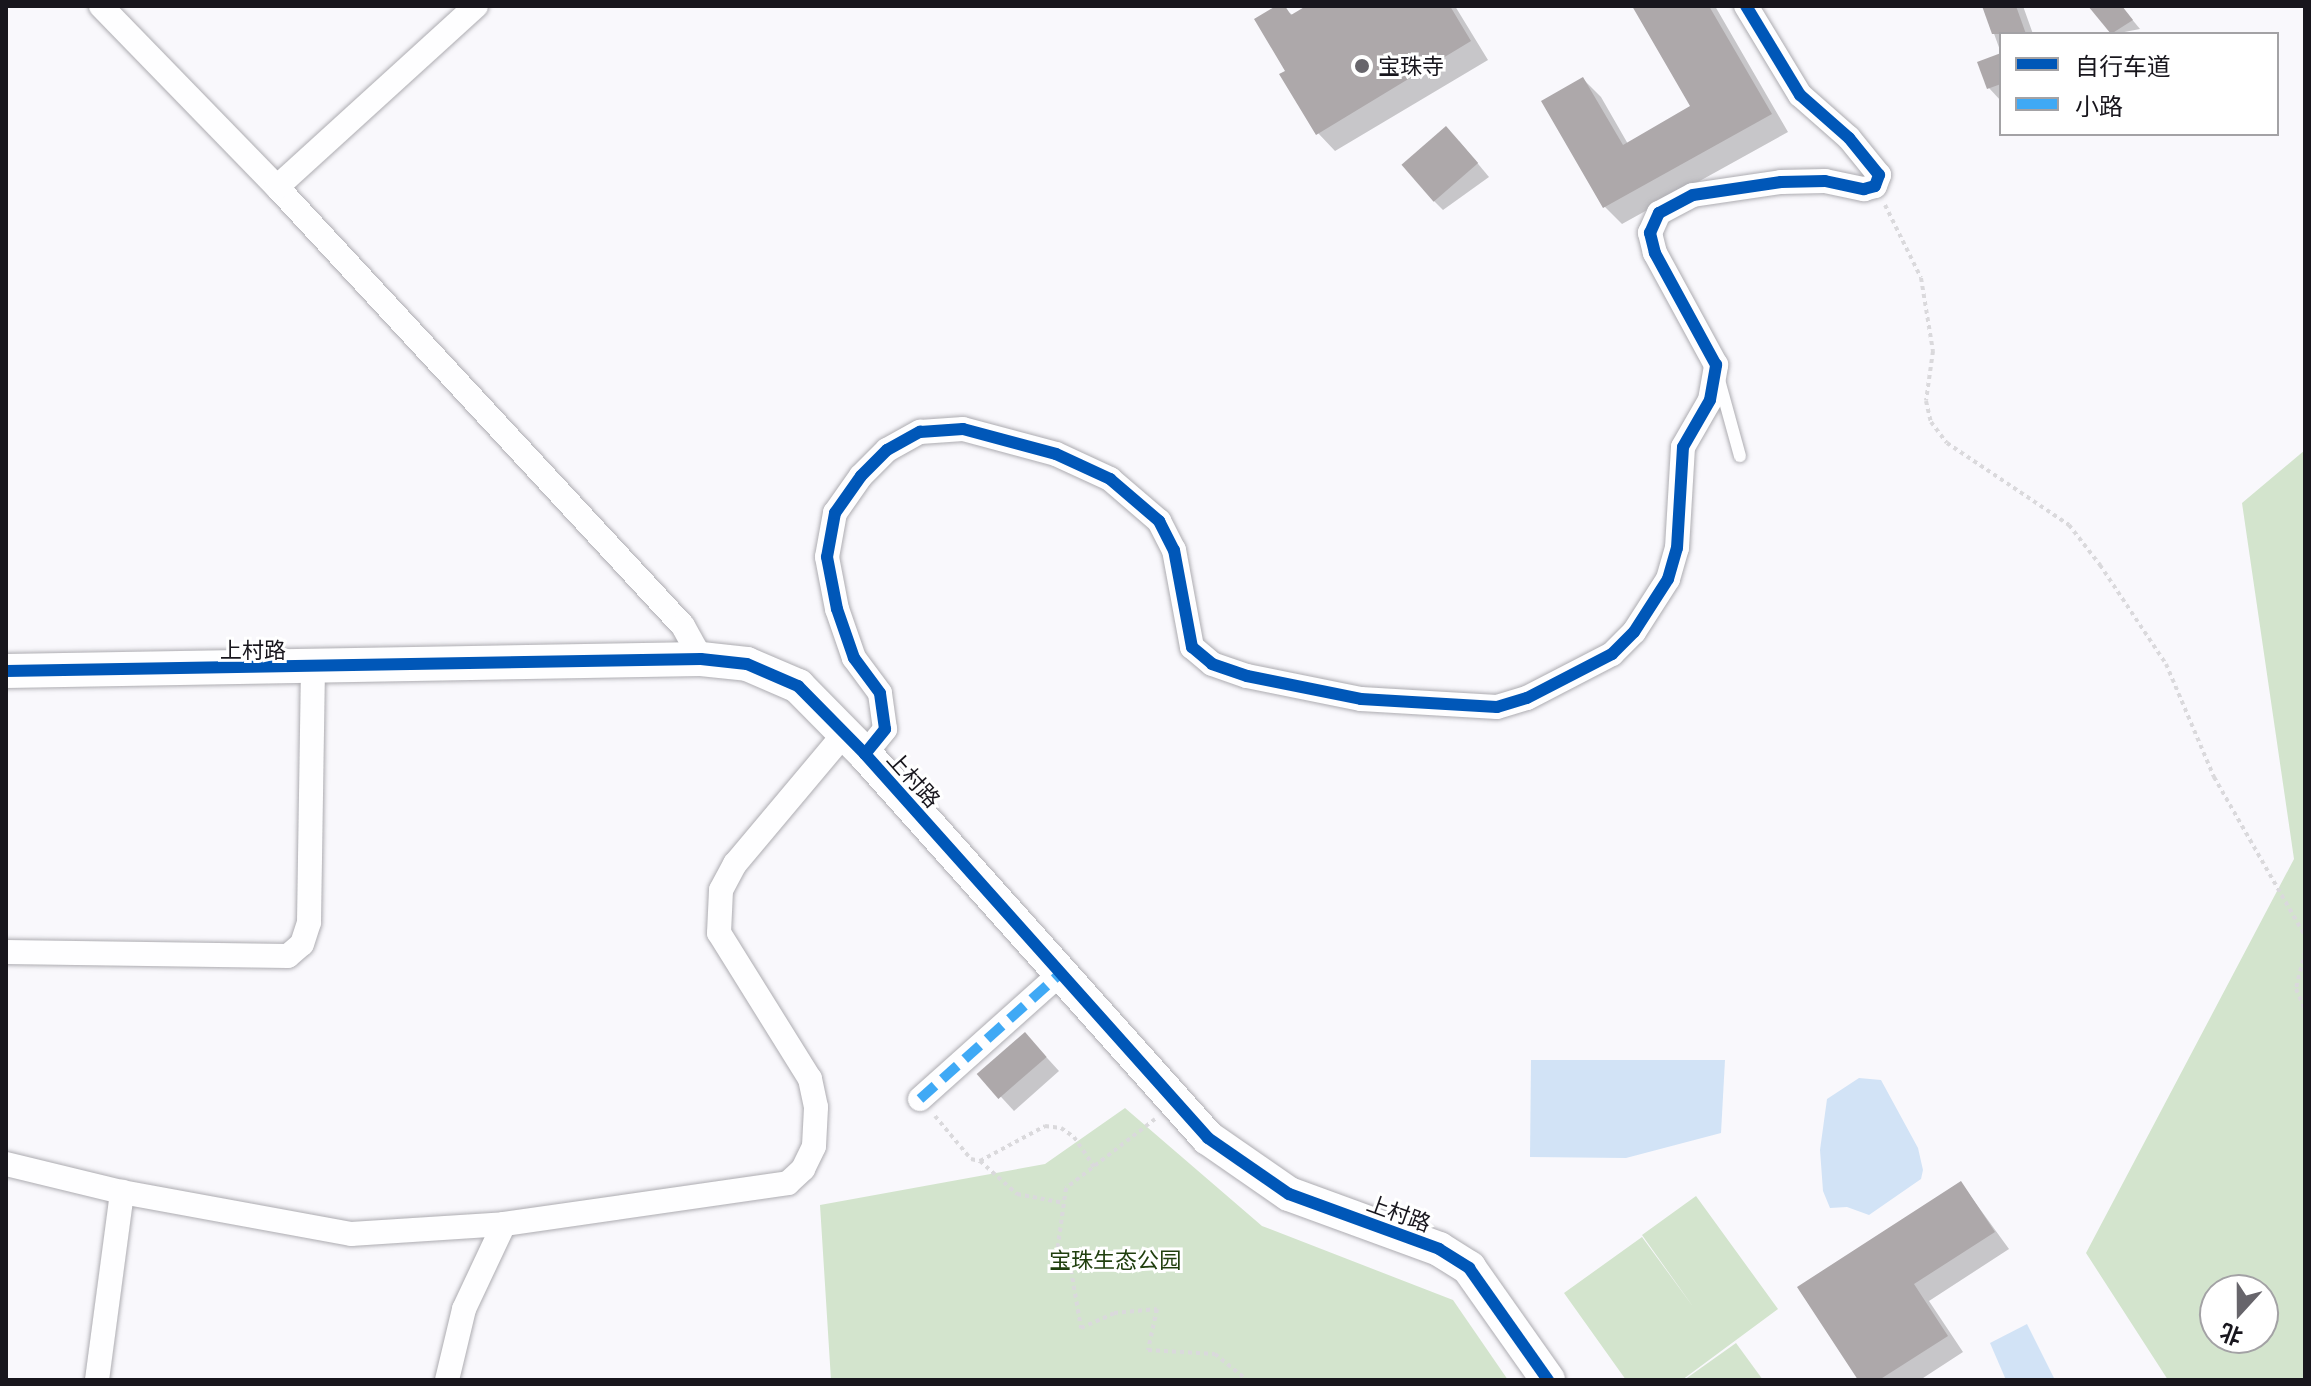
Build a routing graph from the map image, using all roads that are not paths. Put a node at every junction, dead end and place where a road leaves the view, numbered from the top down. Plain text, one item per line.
1 (101, 6) edge
2 (476, 6) edge
3 (1746, 6) edge
4 (277, 187) junction
5 (1716, 365) junction
6 (1740, 456) dead end
7 (701, 659) junction
8 (313, 670) junction
9 (6, 671) edge
10 (855, 744) junction
11 (6, 952) edge
12 (1060, 974) junction
13 (920, 1099) road end
14 (6, 1164) edge
15 (122, 1192) junction
16 (504, 1224) junction
17 (97, 1380) edge
18 (447, 1380) edge
19 (1548, 1380) edge

1 - 4 street
2 - 4 street
3 - 5 street
4 - 7 street
5 - 6 lane
5 - 10 street
7 - 8 street, 上村路
7 - 10 street, 上村路
8 - 9 street, 上村路
8 - 11 street
10 - 12 street, 上村路
10 - 16 street
12 - 13 street
12 - 19 street, 上村路
14 - 15 street
15 - 16 street
15 - 17 street
16 - 18 street

